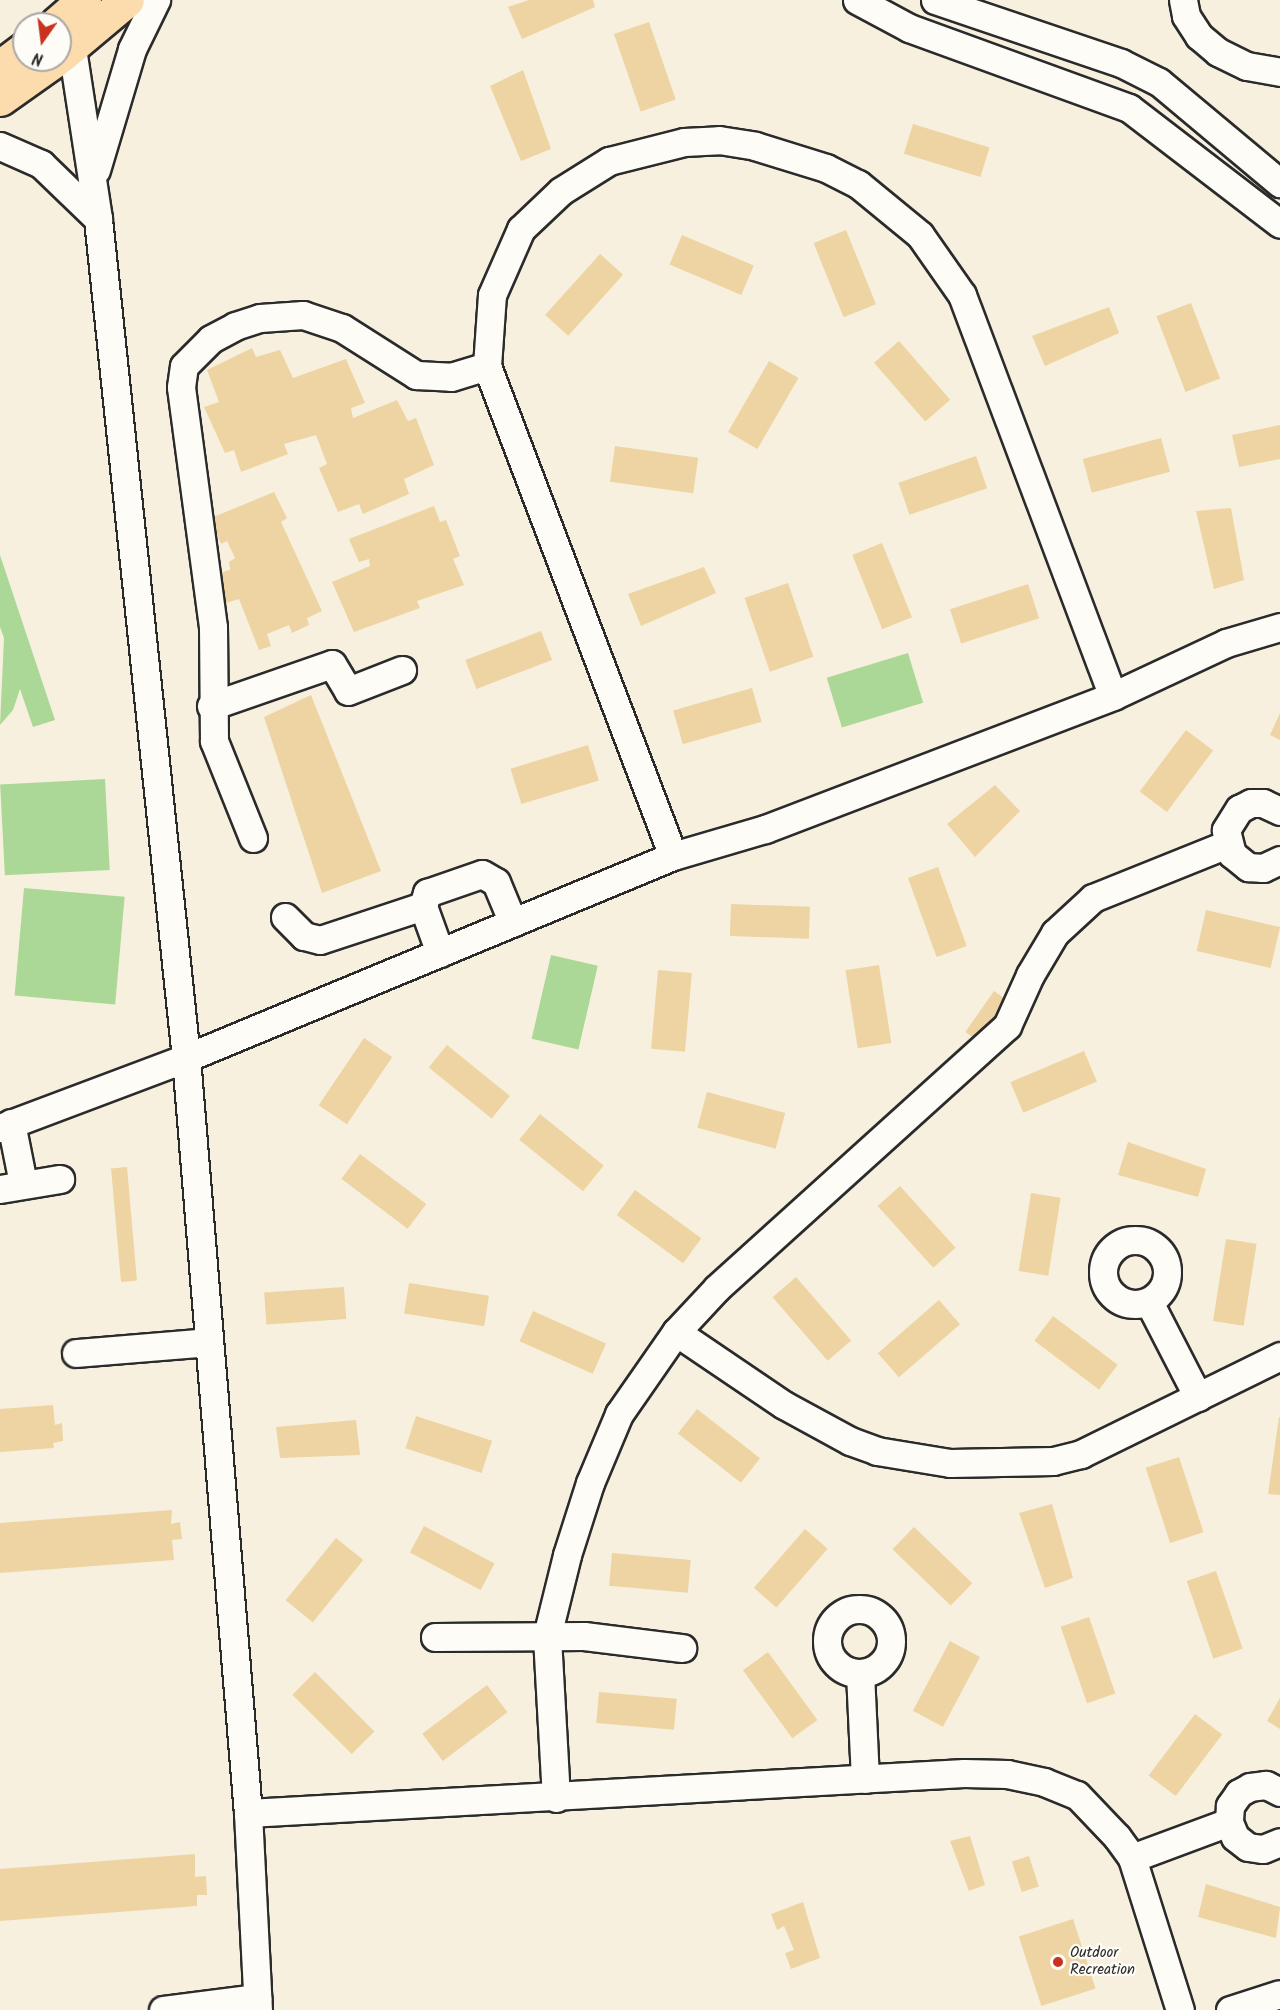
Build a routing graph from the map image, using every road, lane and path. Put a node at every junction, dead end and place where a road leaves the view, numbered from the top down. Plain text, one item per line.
1 (127, 0) edge
2 (156, 0) edge
3 (857, 0) edge
4 (935, 0) edge
5 (1183, 0) edge
6 (72, 26) edge
7 (72, 63) edge
8 (25, 72) edge
9 (1280, 72) edge
10 (0, 99) edge
11 (0, 147) edge
12 (93, 180) junction
13 (1280, 183) edge
14 (98, 219) junction
15 (1280, 224) edge
16 (487, 366) junction
17 (1280, 627) edge
18 (402, 670) dead end
19 (1113, 696) junction
20 (211, 706) junction
21 (1280, 811) edge
22 (253, 838) dead end
23 (1227, 844) junction
24 (674, 856) junction
25 (1280, 860) edge
26 (423, 906) junction
27 (285, 917) dead end
28 (513, 923) junction
29 (440, 953) junction
30 (186, 1058) junction
31 (6, 1126) edge
32 (60, 1179) dead end
33 (12, 1186) edge
34 (1149, 1302) dead end
35 (676, 1332) junction
36 (209, 1342) junction
37 (76, 1353) dead end
38 (1280, 1356) edge
39 (1198, 1396) junction
40 (547, 1636) junction
41 (435, 1637) dead end
42 (682, 1648) dead end
43 (860, 1673) dead end
44 (865, 1779) junction
45 (1280, 1792) edge
46 (556, 1798) junction
47 (248, 1813) junction
48 (1228, 1822) junction
49 (1280, 1842) edge
50 (1132, 1858) junction
51 (1280, 1994) edge
52 (257, 2004) edge
53 (163, 2010) edge
54 (1180, 2010) edge
55 (1230, 2010) edge

1 - 6 main road
2 - 12 street
3 - 15 street
4 - 13 street
5 - 9 street
7 - 12 street
8 - 10 main road
11 - 14 street
12 - 14 street
14 - 30 street
16 - 19 street
16 - 20 street
16 - 24 street
17 - 19 street
18 - 20 street
19 - 24 street
20 - 22 street
21 - 23 street
23 - 25 street
23 - 35 street
24 - 28 street
26 - 27 street
26 - 28 street
26 - 29 street
28 - 29 street
29 - 30 street
30 - 31 street
30 - 36 street
31 - 33 street
32 - 33 street
34 - 39 street
35 - 39 street
35 - 40 street
36 - 37 street
36 - 47 street
38 - 39 street
40 - 41 street
40 - 42 street
40 - 46 street
43 - 44 street
44 - 46 street
44 - 50 street
45 - 48 street
46 - 47 street
47 - 52 street
48 - 49 street
48 - 50 street
50 - 54 street
51 - 55 street
52 - 53 street

